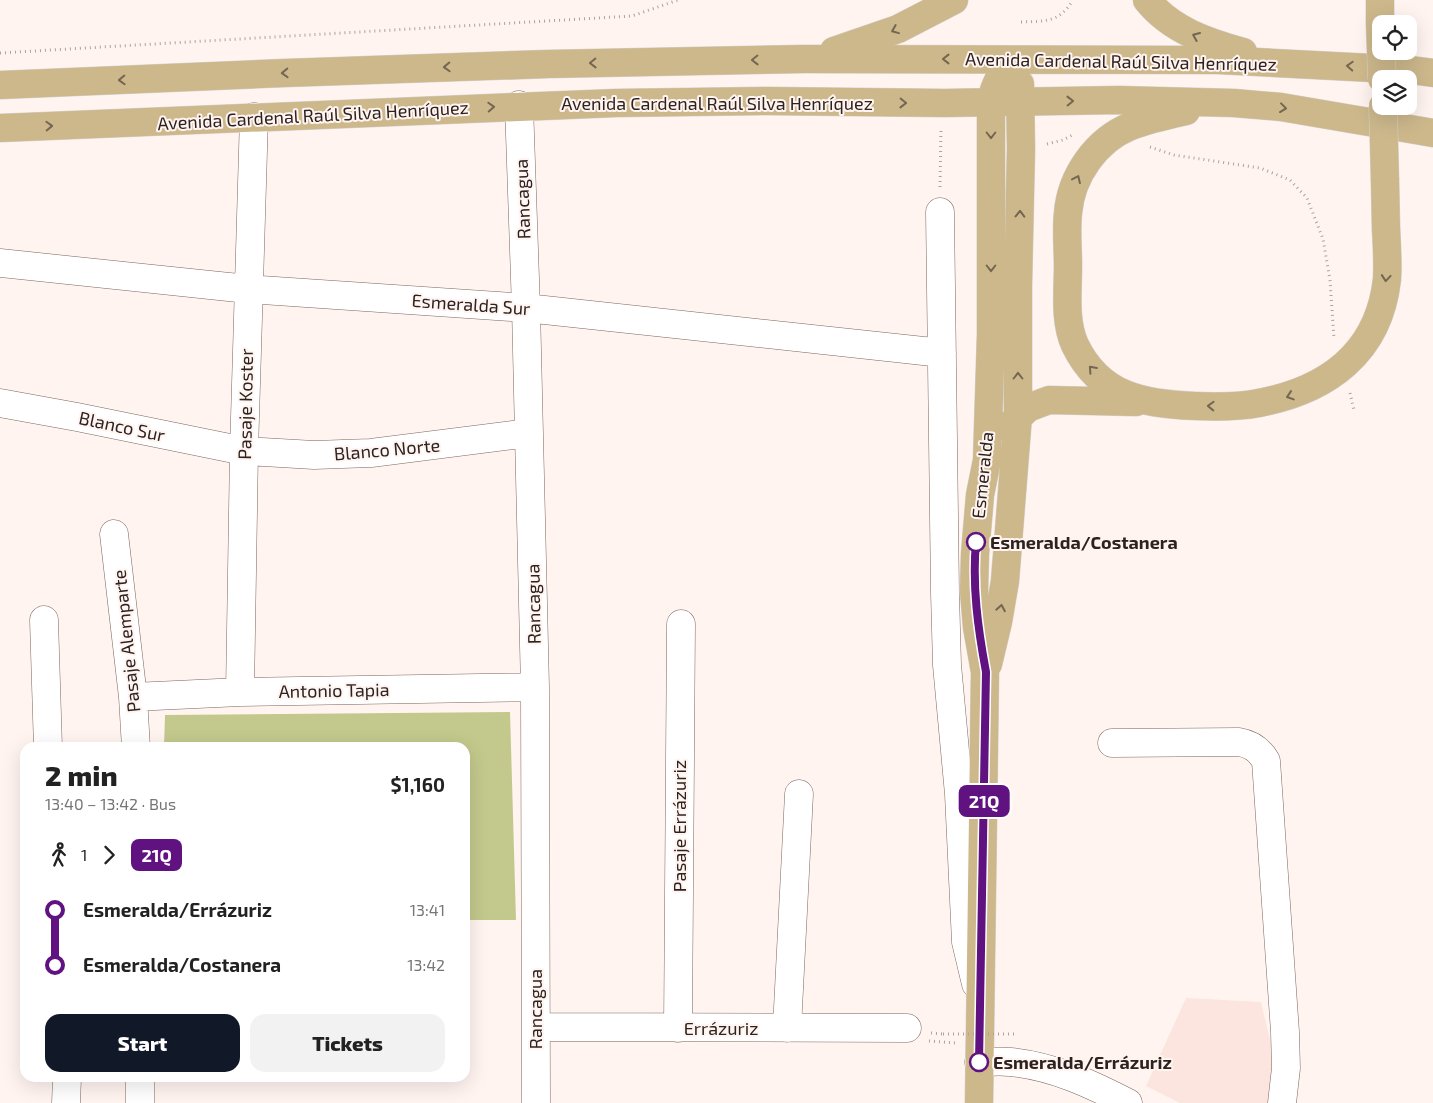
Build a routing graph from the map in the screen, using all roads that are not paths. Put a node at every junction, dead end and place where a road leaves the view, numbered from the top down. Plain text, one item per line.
1 (954, 0) edge
2 (1147, 0) edge
3 (1380, 0) edge
4 (804, 59) junction
5 (1012, 60) junction
6 (1276, 62) junction
7 (1382, 70) edge
8 (1433, 73) edge
9 (0, 85) edge
10 (991, 102) junction
11 (1021, 102) junction
12 (1234, 103) junction
13 (519, 106) junction
14 (1382, 115) edge
15 (254, 117) junction
16 (0, 128) edge
17 (1433, 133) edge
18 (940, 212) road end
19 (0, 263) edge
20 (248, 289) junction
21 (526, 308) junction
22 (942, 354) junction
23 (1147, 402) junction
24 (0, 403) edge
25 (1018, 416) junction
26 (529, 433) junction
27 (244, 451) junction
28 (987, 460) junction
29 (114, 534) dead end
30 (44, 620) dead end
31 (681, 624) dead end
32 (986, 672) junction
33 (535, 687) junction
34 (240, 692) junction
35 (133, 697) junction
36 (48, 742) edge
37 (136, 742) edge
38 (1112, 743) dead end
39 (799, 794) dead end
40 (979, 996) junction
41 (536, 1028) junction
42 (678, 1028) junction
43 (787, 1028) junction
44 (907, 1028) dead end
45 (979, 1062) junction
46 (67, 1082) edge
47 (140, 1082) edge
48 (66, 1103) edge
49 (140, 1103) edge
50 (536, 1103) edge
51 (979, 1103) edge
52 (1128, 1103) edge
53 (1282, 1103) edge

1 -> 4 main road
6 -> 2 main road
3 - 7 main road, bridge
5 -> 4 main road, Avenida Cardenal Raúl Silva Henríquez
4 -> 9 main road, Avenida Cardenal Raúl Silva Henríquez
5 - 6 main road, Avenida Cardenal Raúl Silva Henríquez
5 - 10 main road, Esmeralda
5 - 11 main road
8 -> 6 main road, Avenida Cardenal Raúl Silva Henríquez
10 - 11 main road, Avenida Cardenal Raúl Silva Henríquez
13 -> 10 main road, Avenida Cardenal Raúl Silva Henríquez
10 -> 28 main road, Esmeralda
11 -> 12 main road, Avenida Cardenal Raúl Silva Henríquez
25 -> 11 main road
12 -> 17 main road, Avenida Cardenal Raúl Silva Henríquez
23 -> 12 main road
15 -> 13 main road, Avenida Cardenal Raúl Silva Henríquez
13 - 21 street, Rancagua
14 -> 23 main road, bridge
16 -> 15 main road, Avenida Cardenal Raúl Silva Henríquez
15 - 20 street, Pasaje Koster
18 - 22 street, Esmeralda
19 - 20 street, Esmeralda Sur
20 - 21 street, Esmeralda Sur
20 - 27 street, Pasaje Koster
21 - 22 street, Esmeralda Sur
21 - 26 street, Rancagua
22 - 40 street, Esmeralda
23 - 25 main road
24 - 27 street, Blanco Sur
25 - 28 main road
32 -> 25 main road
26 - 27 street, Blanco Norte
26 - 33 street, Rancagua
27 - 34 street, Pasaje Koster
28 - 32 main road, Esmeralda
29 - 35 street, Pasaje Alemparte
30 - 36 street
31 - 42 street, Pasaje Errázuriz
32 - 40 main road, Esmeralda
33 - 34 street, Antonio Tapia
33 - 41 street, Rancagua
34 - 35 street, Antonio Tapia
35 - 37 street, Pasaje Alemparte
38 - 53 street
39 - 43 street
40 - 45 main road, Esmeralda
41 - 42 street, Errázuriz
41 - 50 street, Rancagua
42 - 43 street, Errázuriz
43 - 44 street, Errázuriz
45 - 51 main road, Esmeralda
45 - 52 street
46 - 48 street
47 - 49 street

